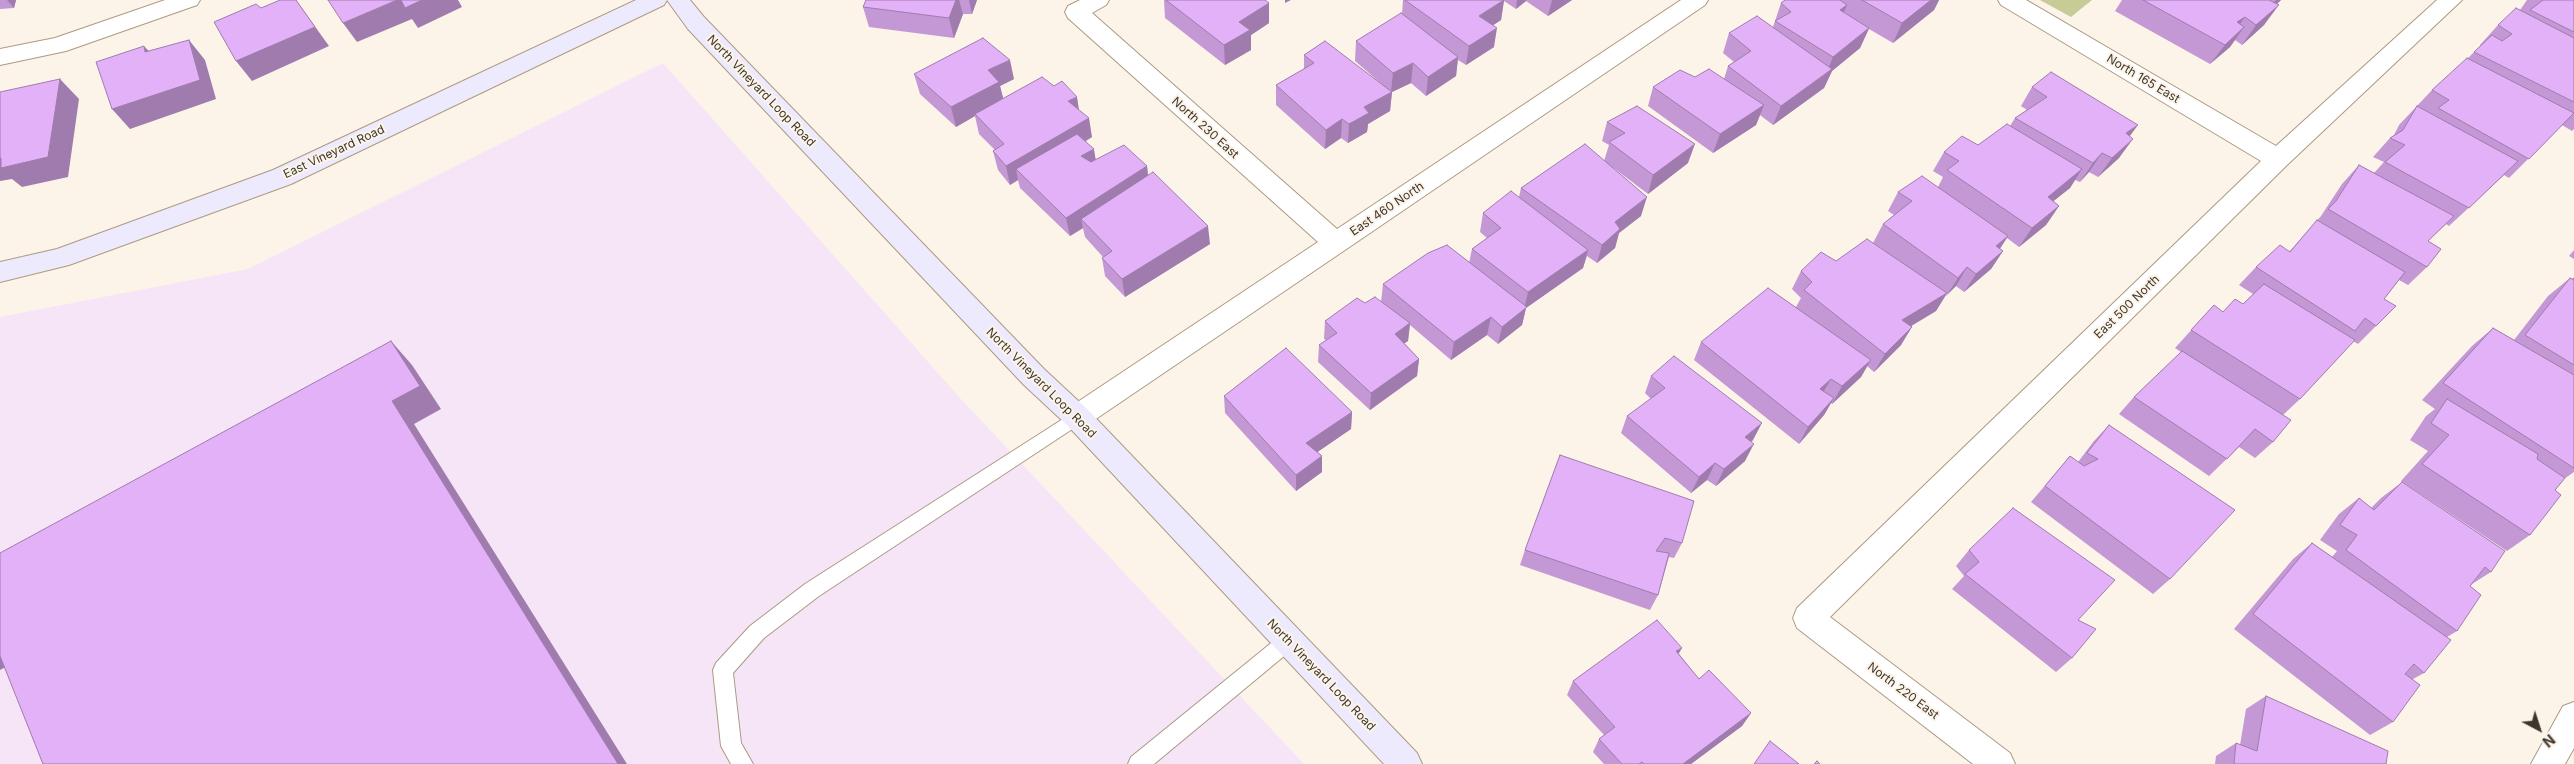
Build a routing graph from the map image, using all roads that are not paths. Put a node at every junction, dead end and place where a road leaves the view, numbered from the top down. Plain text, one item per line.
1 (189, 0) edge
2 (656, 0) edge
3 (678, 0) edge
4 (1098, 0) edge
5 (1697, 0) edge
6 (2009, 0) edge
7 (2450, 0) edge
8 (0, 57) edge
9 (2278, 159) junction
10 (1336, 243) junction
11 (0, 272) edge
12 (1077, 417) junction
13 (1808, 618) joint
14 (1288, 641) junction
15 (2574, 717) edge
16 (743, 764) edge
17 (1138, 764) edge
18 (1406, 764) edge
19 (1999, 764) edge
20 (2547, 764) edge

1 - 8 street
2 - 11 street, East Vineyard Road
3 - 12 street, North Vineyard Loop Road
4 - 10 street, North 230 East
5 - 10 street, East 460 North
6 - 9 street, North 165 East
7 - 9 street, East 500 North
9 - 13 street, East 500 North
10 - 12 street, East 460 North
12 - 14 street, North Vineyard Loop Road
12 - 16 lane
13 - 19 street, North 220 East
14 - 17 lane
14 - 18 street, North Vineyard Loop Road
15 - 20 street

